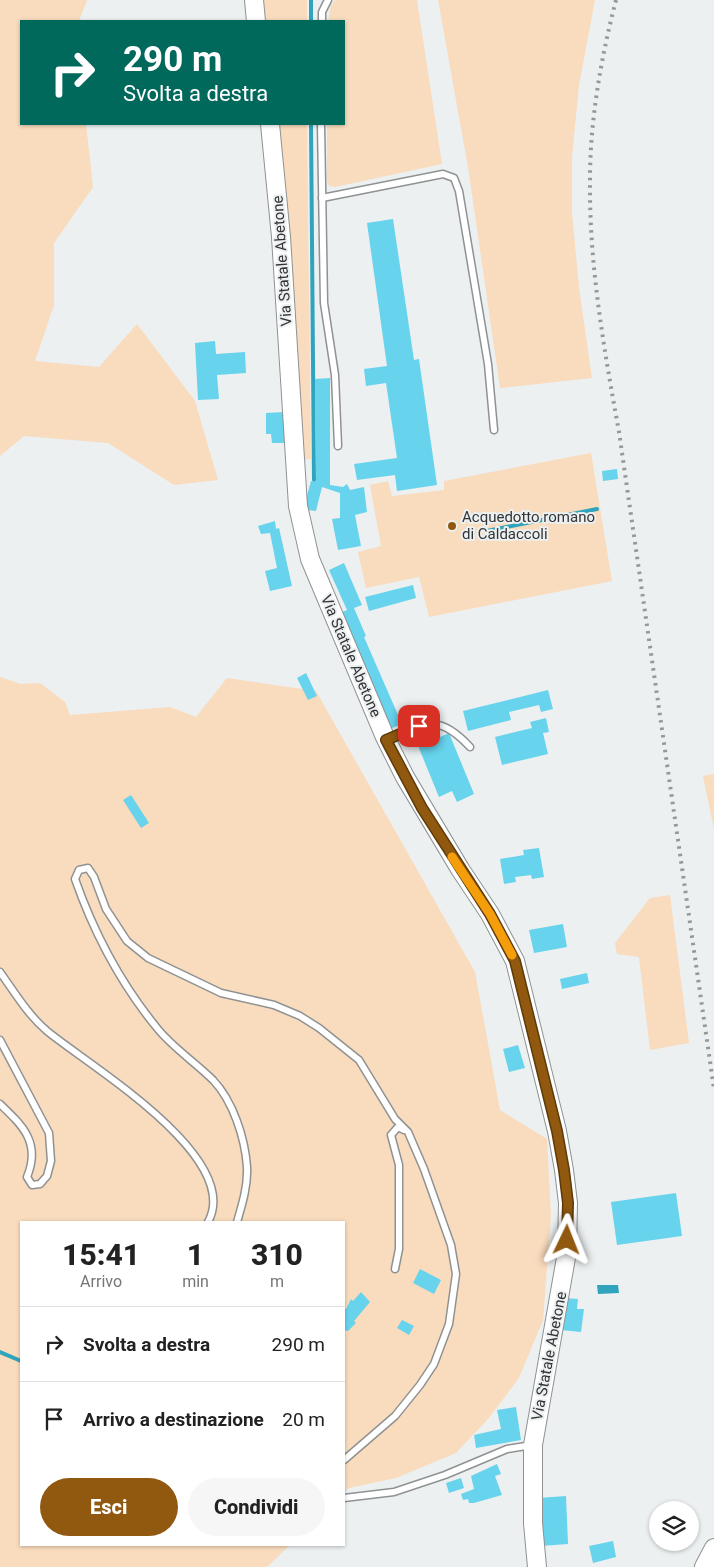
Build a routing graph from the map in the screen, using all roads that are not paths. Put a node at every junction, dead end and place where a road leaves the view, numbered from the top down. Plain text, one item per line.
1 (254, 0) edge
2 (328, 0) edge
3 (256, 20) edge
4 (322, 20) edge
5 (270, 125) edge
6 (322, 125) edge
7 (322, 198) junction
8 (494, 430) dead end
9 (338, 446) dead end
10 (386, 740) junction
11 (470, 747) dead end
12 (0, 972) edge
13 (0, 1040) edge
14 (0, 1104) edge
15 (408, 1132) junction
16 (209, 1221) edge
17 (237, 1221) edge
18 (396, 1269) dead end
19 (533, 1444) junction
20 (345, 1459) edge
21 (345, 1498) edge
22 (714, 1548) edge
23 (538, 1567) edge
24 (704, 1567) edge

1 - 3 main road
2 - 4 lane
5 - 10 main road, Via Statale Abetone
6 - 7 lane
7 - 8 lane
7 - 9 lane
10 - 11 lane
10 - 19 main road, Via Statale Abetone
12 - 16 lane
13 - 14 lane
15 - 17 lane
15 - 18 lane
15 - 20 lane
19 - 21 lane
19 - 23 main road, Via Statale Abetone
22 - 24 main road

